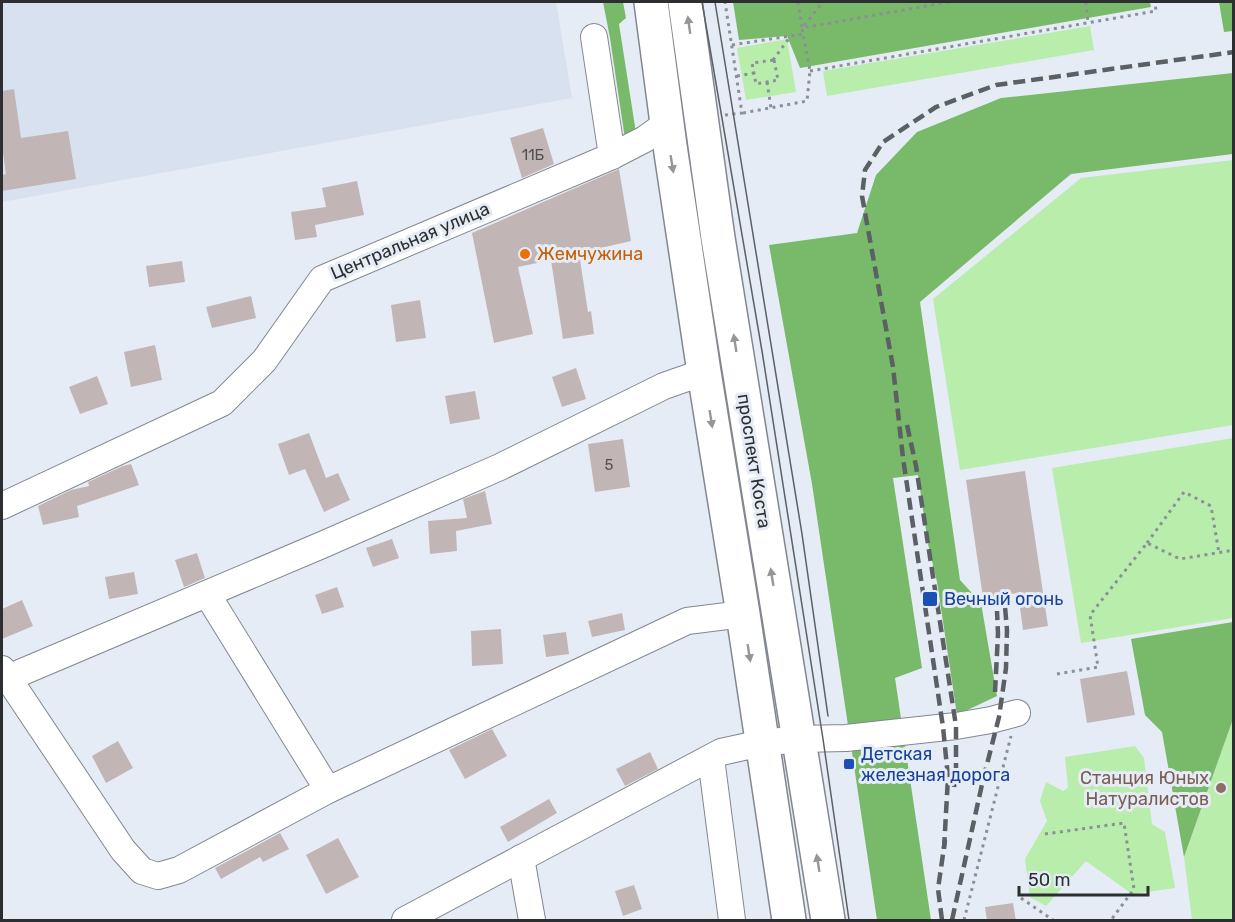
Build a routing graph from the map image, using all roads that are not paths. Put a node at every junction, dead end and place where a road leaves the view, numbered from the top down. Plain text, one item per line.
1 (651, 2) edge
2 (685, 2) edge
3 (594, 37) dead end
4 (696, 77) junction
5 (662, 82) junction
6 (667, 123) junction
7 (612, 156) junction
8 (704, 372) junction
9 (4, 499) edge
10 (207, 594) junction
11 (743, 614) junction
12 (5, 673) edge
13 (1017, 713) road end
14 (798, 738) junction
15 (762, 743) junction
16 (711, 758) junction
17 (328, 790) junction
18 (521, 858) junction
19 (405, 921) edge
20 (532, 921) edge
21 (732, 921) edge
22 (789, 921) edge
23 (828, 921) edge

1 - 5 main road, проспект Коста
4 -> 2 main road, проспект Коста
3 - 7 street
4 - 5 main road
14 -> 4 main road, проспект Коста
5 - 6 main road, проспект Коста
6 - 7 street, Центральная улица
6 -> 8 main road, проспект Коста
7 - 9 street, Центральная улица
8 - 10 street
8 -> 11 main road, проспект Коста
10 - 12 street
10 - 17 street
11 -> 15 main road, проспект Коста
11 - 17 street
12 - 17 street
13 - 14 street
14 - 15 street
23 -> 14 main road, проспект Коста
15 - 16 street
15 - 22 main road, проспект Коста
16 - 18 street
16 - 21 street
18 - 19 street
18 - 20 street

